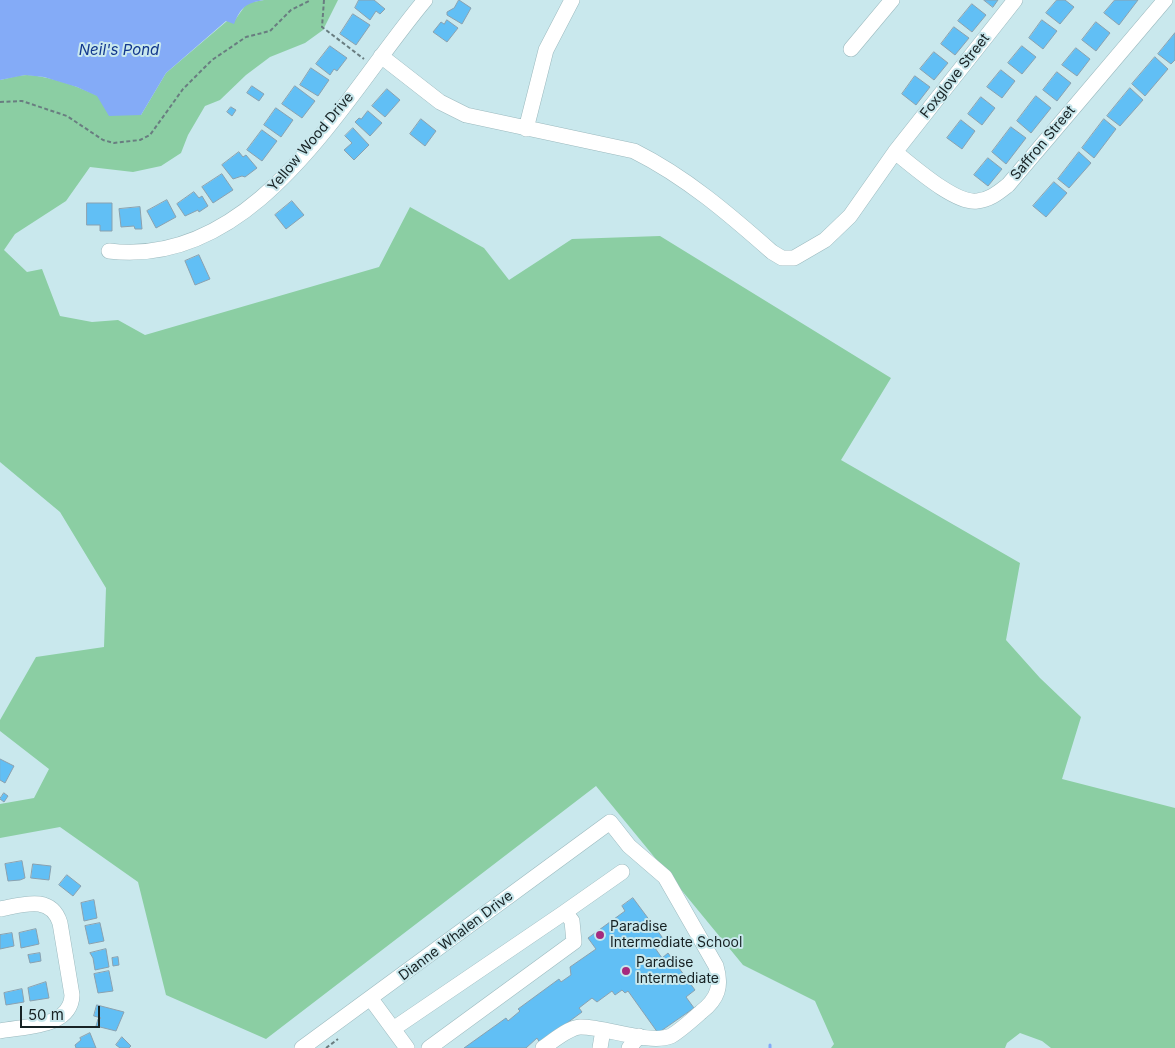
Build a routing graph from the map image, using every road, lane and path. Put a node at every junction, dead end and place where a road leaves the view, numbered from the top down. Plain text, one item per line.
1 (311, 0) edge
2 (324, 0) edge
3 (424, 0) edge
4 (572, 0) edge
5 (892, 0) edge
6 (1014, 0) edge
7 (1165, 0) edge
8 (851, 48) dead end
9 (378, 61) junction
10 (0, 102) edge
11 (526, 129) junction
12 (895, 152) junction
13 (108, 251) dead end
14 (622, 872) dead end
15 (0, 909) edge
16 (564, 912) junction
17 (371, 999) junction
18 (603, 1030) junction
19 (0, 1031) edge
20 (639, 1036) junction
21 (396, 1041) edge
22 (662, 1042) edge
23 (550, 1046) edge
24 (302, 1048) edge
25 (429, 1048) edge
26 (600, 1048) edge
27 (629, 1048) edge

1 - 10 path
2 - 9 path
3 - 9 street, Yellow Wood Drive
4 - 11 street
5 - 8 street
6 - 12 street, Foxglove Street
7 - 12 street, Saffron Street
9 - 11 street, Foxglove Street
9 - 13 street, Yellow Wood Drive
11 - 12 street, Foxglove Street
14 - 16 street
15 - 19 street
16 - 21 street
16 - 25 street
17 - 21 street
17 - 22 street, Dianne Whalen Drive
17 - 24 street, Dianne Whalen Drive
18 - 20 street
18 - 23 street
18 - 26 street
20 - 22 street
20 - 27 street

